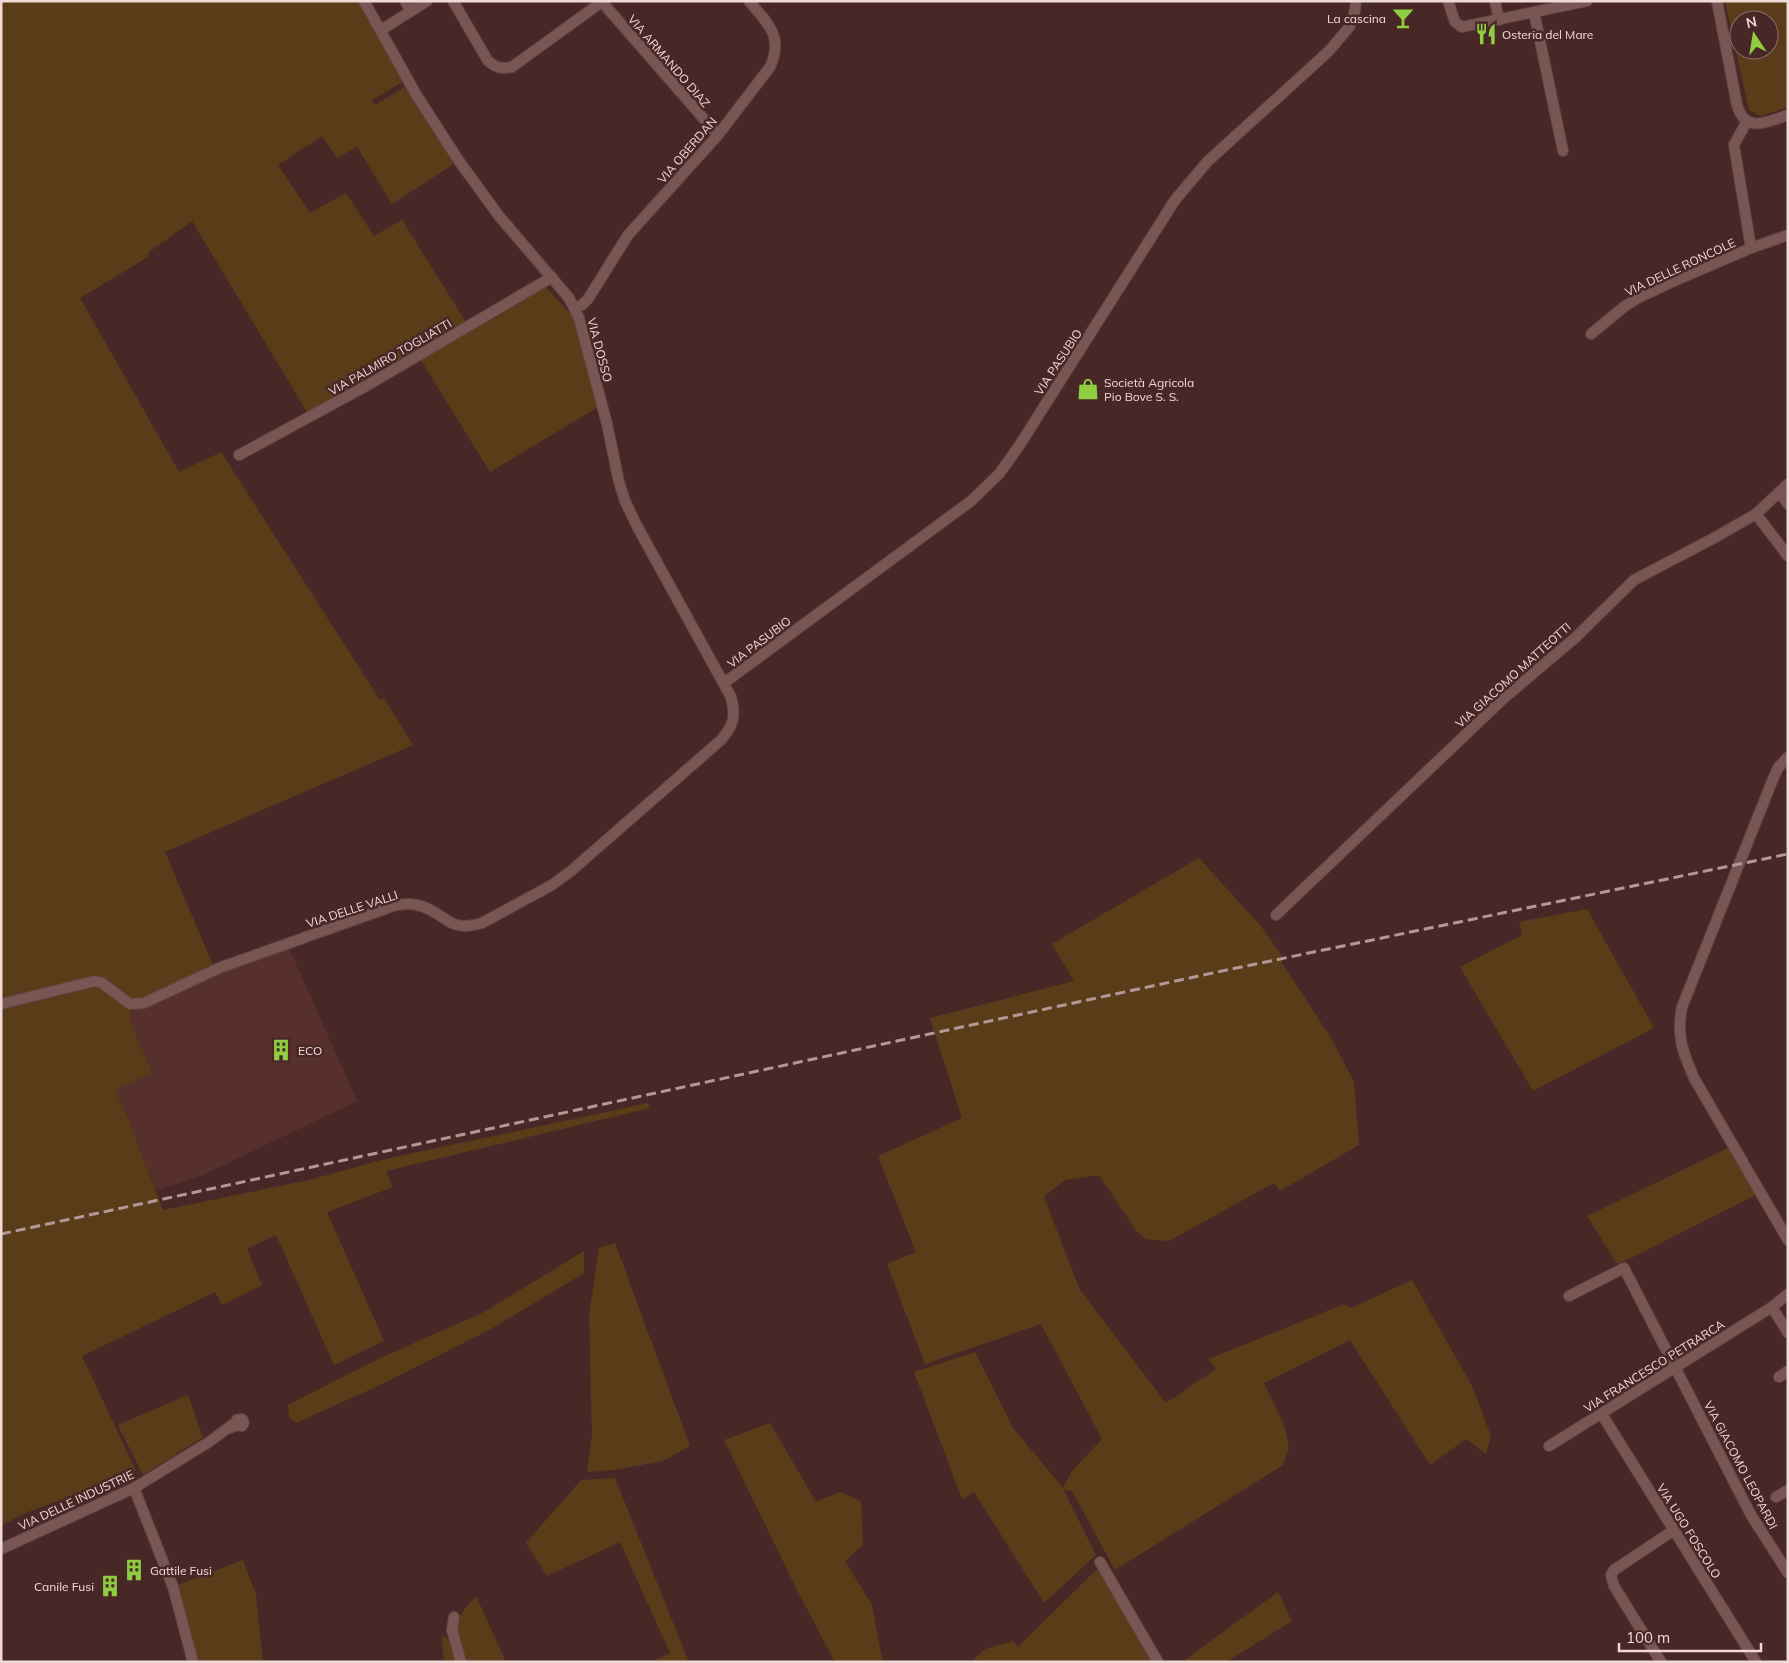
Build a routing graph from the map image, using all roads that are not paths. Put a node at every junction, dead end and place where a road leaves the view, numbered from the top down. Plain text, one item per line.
1 (364, 1) edge
2 (405, 1) edge
3 (427, 1) edge
4 (453, 1) edge
5 (749, 1) edge
6 (1356, 1) edge
7 (1448, 1) edge
8 (1495, 1) edge
9 (1587, 1) edge
10 (1717, 1) edge
11 (602, 2) edge
12 (411, 11) junction
13 (1534, 12) junction
14 (1499, 20) junction
15 (381, 30) junction
16 (1788, 115) edge
17 (1747, 122) junction
18 (718, 136) junction
19 (1563, 151) dead end
20 (1788, 235) edge
21 (1751, 248) junction
22 (552, 278) junction
23 (575, 308) junction
24 (1591, 334) dead end
25 (239, 455) dead end
26 (1788, 484) edge
27 (1779, 492) junction
28 (1788, 504) edge
29 (1756, 514) junction
30 (1788, 556) edge
31 (724, 684) junction
32 (1788, 757) edge
33 (1276, 915) dead end
34 (1, 1004) edge
35 (1788, 1240) edge
36 (1788, 1294) edge
37 (1569, 1296) dead end
38 (1788, 1305) edge
39 (1772, 1307) junction
40 (1788, 1333) edge
41 (1675, 1368) junction
42 (1601, 1414) junction
43 (241, 1421) dead end
44 (1548, 1446) dead end
45 (134, 1488) junction
46 (1788, 1490) edge
47 (1776, 1497) dead end
48 (1674, 1530) junction
49 (1, 1549) edge
50 (1100, 1562) dead end
51 (1788, 1573) edge
52 (454, 1617) dead end
53 (193, 1662) edge
54 (462, 1662) edge
55 (1158, 1662) edge
56 (1661, 1662) edge
57 (1756, 1662) edge

1 - 15 street, VIA DOSSO
2 - 12 street
3 - 12 street
4 - 11 street
5 - 18 street, VIA OBERDAN
6 - 31 street, VIA PASUBIO
7 - 14 street
8 - 14 street
9 - 13 street
10 - 17 street
11 - 18 street, VIA ARMANDO DIAZ
12 - 15 street
13 - 14 street
13 - 19 street
15 - 22 street, VIA DOSSO
16 - 17 street
17 - 21 street
18 - 23 street, VIA OBERDAN
20 - 21 street, VIA DELLE RONCOLE
21 - 24 street, VIA DELLE RONCOLE
22 - 23 street, VIA DOSSO
22 - 25 street, VIA PALMIRO TOGLIATTI
23 - 31 street, VIA DOSSO
26 - 27 street, VIA GIACOMO MATTEOTTI
27 - 28 street
27 - 29 street, VIA GIACOMO MATTEOTTI
29 - 30 street
29 - 33 street, VIA GIACOMO MATTEOTTI
31 - 34 street, VIA DELLE VALLI
32 - 35 street
36 - 39 street, VIA FRANCESCO PETRARCA
37 - 41 street, VIA GIACOMO LEOPARDI
38 - 39 street, VIA FRANCESCO PETRARCA
39 - 40 street
39 - 41 street, VIA FRANCESCO PETRARCA
41 - 42 street, VIA FRANCESCO PETRARCA
41 - 51 street, VIA GIACOMO LEOPARDI
42 - 44 street, VIA FRANCESCO PETRARCA
42 - 48 street, VIA UGO FOSCOLO
43 - 45 street, VIA DELLE INDUSTRIE
45 - 49 street, VIA DELLE INDUSTRIE
45 - 53 street
46 - 47 street
48 - 56 street
48 - 57 street, VIA UGO FOSCOLO
50 - 55 street
52 - 54 street

